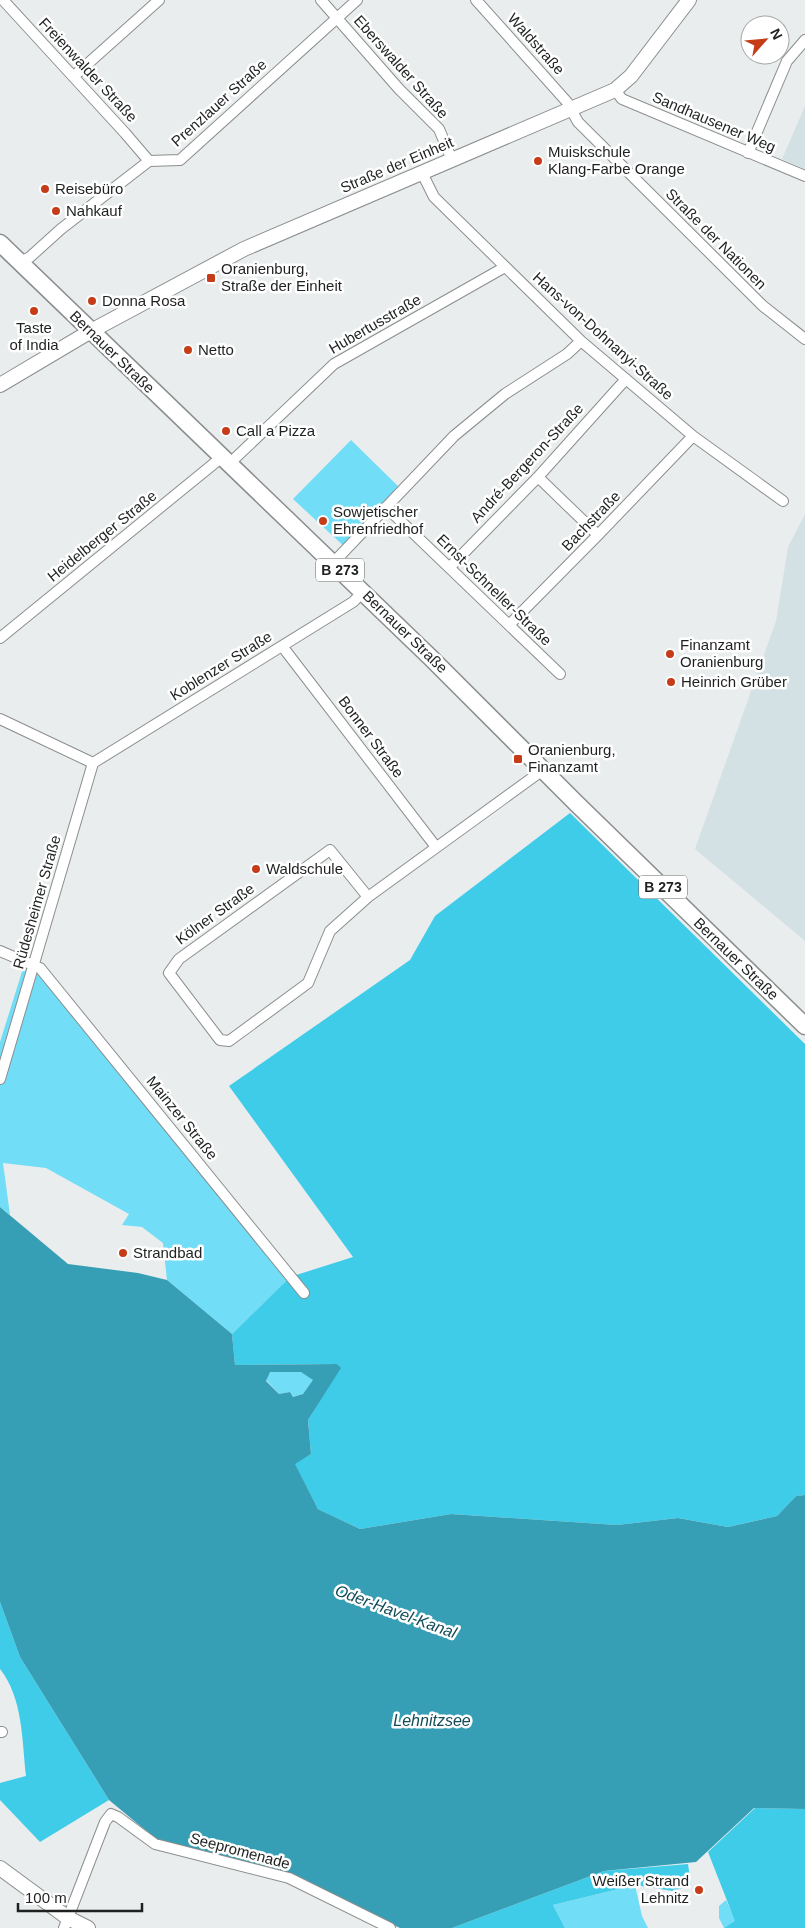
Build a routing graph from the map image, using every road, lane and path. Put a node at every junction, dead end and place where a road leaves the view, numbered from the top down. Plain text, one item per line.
1 (3, 0) edge
2 (159, 0) edge
3 (321, 0) edge
4 (357, 0) edge
5 (476, 0) edge
6 (689, 0) edge
7 (336, 18) junction
8 (805, 40) edge
9 (74, 76) junction
10 (616, 90) junction
11 (572, 110) junction
12 (748, 152) junction
13 (452, 160) junction
14 (149, 161) junction
15 (422, 173) junction
16 (805, 176) edge
17 (0, 243) edge
18 (20, 262) junction
19 (505, 267) junction
20 (91, 331) junction
21 (805, 339) edge
22 (582, 341) junction
23 (626, 379) junction
24 (0, 385) edge
25 (693, 436) junction
26 (225, 460) junction
27 (538, 477) junction
28 (783, 501) dead end
29 (386, 507) junction
30 (598, 535) junction
31 (333, 563) junction
32 (450, 566) junction
33 (363, 592) junction
34 (509, 625) junction
35 (0, 638) edge
36 (282, 646) junction
37 (560, 674) dead end
38 (0, 719) edge
39 (93, 762) junction
40 (543, 770) junction
41 (436, 847) junction
42 (368, 898) junction
43 (0, 951) edge
44 (34, 964) junction
45 (805, 1026) edge
46 (0, 1079) edge
47 (304, 1292) dead end
48 (0, 1868) edge
49 (66, 1923) edge
50 (88, 1928) edge
51 (390, 1928) edge

1 - 9 street, Freienwalder Straße
2 - 9 street
3 - 7 street, Eberswalder Straße
4 - 7 street, Prenzlauer Straße
5 - 11 street, Waldstraße
6 - 10 street, Straße der Einheit
7 - 13 street, Eberswalder Straße
7 - 14 street, Prenzlauer Straße
8 - 12 street
9 - 14 street, Freienwalder Straße
10 - 11 street, Straße der Einheit
10 - 12 street, Sandhausener Weg
11 - 13 street, Straße der Einheit
11 - 21 street, Straße der Nationen
12 - 16 street, Sandhausener Weg
13 - 15 street, Straße der Einheit
14 - 18 street
15 - 19 street, Hans-von-Dohnanyi-Straße
15 - 20 street, Straße der Einheit
17 - 18 main road, Bernauer Straße / B 273
18 - 20 main road, Bernauer Straße / B 273
19 - 22 street, Hans-von-Dohnanyi-Straße
19 - 26 street, Hubertusstraße
20 - 24 street, Straße der Einheit
20 - 26 main road, Bernauer Straße / B 273
22 - 23 street, Hans-von-Dohnanyi-Straße
22 - 29 street
23 - 25 street, Hans-von-Dohnanyi-Straße
23 - 27 street, André-Bergeron-Straße
25 - 28 street, Hans-von-Dohnanyi-Straße
25 - 30 street, Bachstraße
26 - 31 main road, Bernauer Straße / B 273
26 - 35 street, Heidelberger Straße
27 - 30 street
27 - 32 street, André-Bergeron-Straße
29 - 31 street
29 - 32 street, Ernst-Schneller-Straße
30 - 34 street, Bachstraße
31 - 33 main road, Bernauer Straße / B 273
32 - 34 street, Ernst-Schneller-Straße
33 - 36 street, Koblenzer Straße
33 - 40 main road, Bernauer Straße / B 273
34 - 37 street, Ernst-Schneller-Straße
36 - 39 street, Koblenzer Straße
36 - 41 street, Bonner Straße
38 - 39 street
39 - 44 street, Rüdesheimer Straße
40 - 41 street, Kölner Straße
40 - 45 main road, Bernauer Straße / B 273
41 - 42 street, Kölner Straße
42 - 42 street, Kölner Straße
43 - 44 street
44 - 46 street, Rüdesheimer Straße
44 - 47 street, Mainzer Straße
48 - 49 street
49 - 50 street
49 - 51 street, Seepromenade

